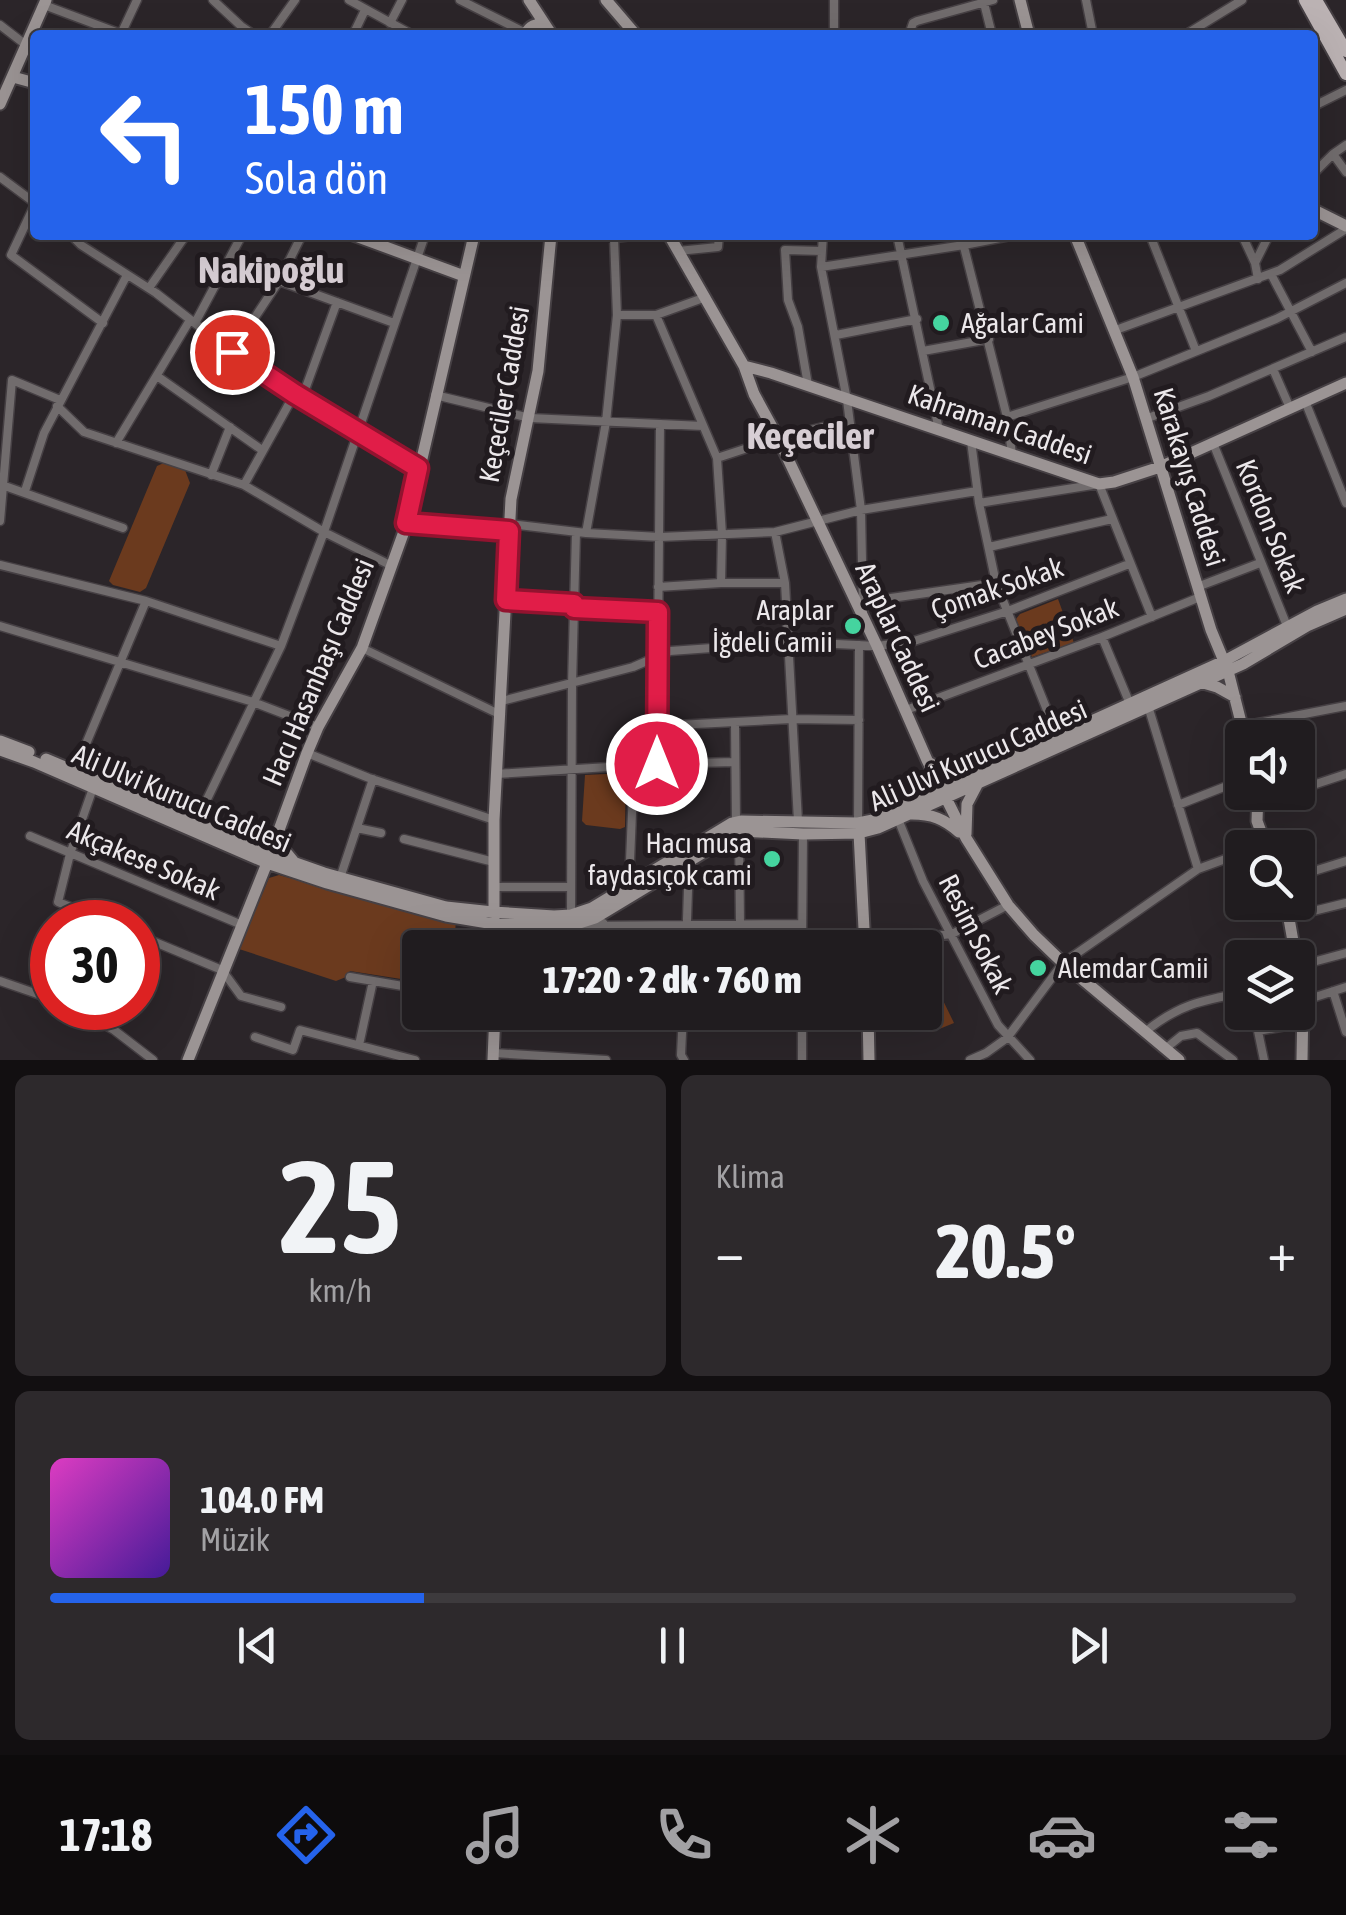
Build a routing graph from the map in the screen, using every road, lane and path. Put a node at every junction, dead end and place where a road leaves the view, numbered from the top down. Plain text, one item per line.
1 (137, 0) edge
2 (214, 0) edge
3 (295, 0) edge
4 (349, 0) edge
5 (402, 0) edge
6 (460, 0) edge
7 (529, 0) edge
8 (606, 0) edge
9 (834, 0) edge
10 (1020, 0) edge
11 (1086, 0) edge
12 (1220, 0) edge
13 (1242, 0) edge
14 (1305, 0) edge
15 (1316, 0) edge
16 (988, 1) edge
17 (45, 2) edge
18 (365, 10) junction
19 (1226, 10) junction
20 (390, 22) junction
21 (1202, 24) junction
22 (0, 25) edge
23 (33, 30) edge
24 (112, 30) edge
25 (124, 30) edge
26 (247, 30) edge
27 (274, 30) edge
28 (355, 30) edge
29 (404, 30) edge
30 (522, 30) edge
31 (526, 30) edge
32 (549, 30) edge
33 (632, 30) edge
34 (834, 30) edge
35 (911, 30) edge
36 (991, 30) edge
37 (1028, 30) edge
38 (1091, 30) edge
39 (1193, 30) edge
40 (1206, 30) edge
41 (30, 36) edge
42 (26, 45) junction
43 (1346, 51) edge
44 (1346, 74) edge
45 (13, 77) junction
46 (30, 82) edge
47 (1346, 90) edge
48 (0, 104) edge
49 (1318, 104) edge
50 (1346, 145) edge
51 (1333, 154) junction
52 (1318, 169) edge
53 (1346, 172) edge
54 (0, 177) edge
55 (30, 199) edge
56 (1318, 212) edge
57 (30, 214) edge
58 (1346, 228) edge
59 (77, 240) edge
60 (183, 240) edge
61 (239, 240) edge
62 (300, 240) edge
63 (368, 240) edge
64 (424, 240) edge
65 (473, 240) edge
66 (551, 240) edge
67 (609, 240) edge
68 (672, 240) edge
69 (719, 240) edge
70 (823, 240) edge
71 (898, 240) edge
72 (962, 240) edge
73 (990, 240) edge
74 (1076, 240) edge
75 (1152, 240) edge
76 (1244, 240) edge
77 (1267, 240) edge
78 (964, 245) junction
79 (678, 251) junction
80 (822, 251) junction
81 (902, 255) junction
82 (417, 258) junction
83 (1255, 264) junction
84 (822, 267) junction
85 (127, 274) junction
86 (1271, 274) junction
87 (464, 276) junction
88 (1258, 279) junction
89 (279, 281) junction
90 (1346, 283) edge
91 (149, 288) junction
92 (706, 298) junction
93 (336, 302) junction
94 (1179, 308) junction
95 (1292, 311) junction
96 (656, 315) junction
97 (616, 316) junction
98 (917, 318) junction
99 (192, 321) junction
100 (103, 323) junction
101 (394, 323) junction
102 (1113, 331) junction
103 (836, 335) junction
104 (1346, 337) edge
105 (989, 340) junction
106 (923, 351) junction
107 (232, 352) junction
108 (1196, 352) junction
109 (1312, 352) junction
110 (744, 366) junction
111 (1273, 369) junction
112 (771, 372) junction
113 (157, 376) junction
114 (1133, 377) junction
115 (1346, 383) edge
116 (808, 386) junction
117 (0, 388) edge
118 (11, 393) junction
119 (754, 394) junction
120 (435, 395) junction
121 (299, 396) junction
122 (847, 400) junction
123 (1305, 401) junction
124 (58, 403) junction
125 (1290, 408) junction
126 (1007, 417) junction
127 (530, 418) junction
128 (1145, 419) junction
129 (606, 422) junction
130 (848, 422) junction
131 (660, 424) junction
132 (703, 426) junction
133 (230, 427) junction
134 (358, 430) junction
135 (939, 430) junction
136 (778, 438) junction
137 (971, 440) junction
138 (116, 443) junction
139 (1213, 443) junction
140 (262, 450) junction
141 (1012, 454) junction
142 (718, 458) junction
143 (1160, 467) junction
144 (418, 468) junction
145 (211, 474) junction
146 (1099, 484) junction
147 (2, 485) junction
148 (244, 486) junction
149 (25, 491) junction
150 (978, 491) junction
151 (1346, 503) edge
152 (980, 504) junction
153 (861, 510) junction
154 (1112, 518) junction
155 (0, 521) edge
156 (816, 521) junction
157 (406, 523) junction
158 (123, 528) dead end
159 (509, 528) junction
160 (324, 532) junction
161 (776, 532) junction
162 (581, 533) junction
163 (722, 534) junction
164 (660, 537) junction
165 (989, 547) junction
166 (1260, 562) junction
167 (1129, 564) junction
168 (0, 565) edge
169 (392, 566) junction
170 (721, 583) junction
171 (785, 583) junction
172 (996, 583) junction
173 (658, 586) junction
174 (1199, 592) junction
175 (1346, 599) edge
176 (506, 600) junction
177 (146, 601) junction
178 (864, 602) junction
179 (574, 606) junction
180 (1346, 609) edge
181 (1008, 611) junction
182 (658, 612) junction
183 (862, 616) junction
184 (1152, 617) junction
185 (0, 626) edge
186 (1287, 626) junction
187 (1211, 630) junction
188 (1102, 637) junction
189 (786, 642) junction
190 (280, 646) junction
191 (860, 646) junction
192 (878, 646) junction
193 (362, 648) junction
194 (1246, 650) junction
195 (657, 659) junction
196 (119, 662) junction
197 (1029, 664) junction
198 (1226, 666) junction
199 (1200, 682) junction
200 (572, 685) junction
201 (1234, 697) junction
202 (253, 702) junction
203 (1130, 704) junction
204 (1148, 706) junction
205 (1346, 706) edge
206 (501, 708) junction
207 (906, 710) junction
208 (792, 718) junction
209 (859, 720) junction
210 (1241, 720) edge
211 (1291, 720) edge
212 (735, 722) junction
213 (318, 726) junction
214 (657, 726) junction
215 (1057, 735) junction
216 (0, 741) edge
217 (0, 750) edge
218 (307, 752) junction
219 (926, 760) junction
220 (734, 762) junction
221 (657, 764) junction
222 (634, 765) junction
223 (571, 768) junction
224 (75, 770) junction
225 (496, 774) junction
226 (1346, 774) edge
227 (374, 779) junction
228 (973, 781) junction
229 (1315, 784) edge
230 (1225, 787) edge
231 (93, 788) junction
232 (943, 794) junction
233 (1178, 805) junction
234 (907, 812) junction
235 (494, 820) junction
236 (798, 821) junction
237 (196, 822) junction
238 (738, 826) junction
239 (357, 828) junction
240 (858, 828) junction
241 (278, 832) junction
242 (381, 832) dead end
243 (803, 834) junction
244 (30, 836) dead end
245 (966, 838) junction
246 (404, 839) dead end
247 (250, 846) junction
248 (70, 854) junction
249 (268, 858) junction
250 (1225, 859) edge
251 (688, 860) junction
252 (1346, 861) edge
253 (494, 862) junction
254 (295, 863) junction
255 (1198, 869) junction
256 (1315, 871) edge
257 (340, 878) junction
258 (494, 887) junction
259 (571, 887) junction
260 (628, 887) junction
261 (58, 900) edge
262 (1346, 903) edge
263 (1008, 905) junction
264 (460, 908) junction
265 (1315, 910) edge
266 (494, 918) junction
267 (570, 920) junction
268 (603, 920) junction
269 (740, 924) junction
270 (802, 924) junction
271 (242, 925) junction
272 (686, 925) junction
273 (494, 930) edge
274 (603, 930) edge
275 (686, 930) edge
276 (802, 930) edge
277 (864, 930) edge
278 (952, 934) junction
279 (942, 935) edge
280 (160, 944) edge
281 (1346, 953) edge
282 (1315, 962) edge
283 (1062, 964) junction
284 (222, 970) junction
285 (350, 977) dead end
286 (0, 981) edge
287 (374, 981) junction
288 (402, 986) edge
289 (1346, 987) edge
290 (30, 991) edge
291 (1333, 991) junction
292 (1225, 997) edge
293 (1315, 997) edge
294 (280, 1007) dead end
295 (114, 1030) edge
296 (494, 1030) edge
297 (683, 1030) edge
298 (802, 1030) edge
299 (868, 1030) edge
300 (1258, 1030) edge
301 (1303, 1030) edge
302 (1146, 1032) junction
303 (1346, 1032) edge
304 (255, 1037) dead end
305 (1008, 1038) junction
306 (359, 1045) junction
307 (1165, 1049) junction
308 (493, 1056) edge
309 (576, 1059) edge
310 (153, 1060) edge
311 (188, 1060) edge
312 (415, 1060) edge
313 (606, 1060) edge
314 (684, 1060) edge
315 (802, 1060) edge
316 (869, 1060) edge
317 (970, 1060) edge
318 (1030, 1060) edge
319 (1179, 1060) edge
320 (1233, 1060) edge
321 (1264, 1060) edge
322 (1302, 1060) edge

1 - 25 street
2 - 26 street
3 - 27 street
4 - 18 street
5 - 20 street
6 - 30 street
7 - 31 street
7 - 32 street
8 - 33 street
9 - 34 street
10 - 37 street
11 - 38 street
12 - 19 street
13 - 19 street
14 - 44 main road
15 - 43 main road
16 - 35 street
16 - 36 street
17 - 23 street
17 - 24 street
18 - 20 street
18 - 28 street
19 - 21 street
20 - 29 street
21 - 39 street
21 - 40 street
22 - 42 street
41 - 42 street
42 - 45 street
45 - 46 street
45 - 48 street
47 - 49 street
50 - 51 street
51 - 52 street
51 - 53 street
54 - 55 street
56 - 58 street
57 - 100 street
58 - 86 street
59 - 85 street
60 - 91 street
61 - 99 street
62 - 89 street
63 - 82 street
64 - 82 street
65 - 87 street, Hacı Hasanbaşı Caddesi
66 - 127 street, Keçeciler Caddesi
67 - 97 street
68 - 79 street, Araplar Caddesi
69 - 79 street
70 - 80 street
71 - 81 street
72 - 78 street
73 - 78 street
74 - 102 street, Karakayış Caddesi
75 - 94 street
76 - 83 street
77 - 83 street
78 - 81 street
78 - 105 street
79 - 92 street, Araplar Caddesi
80 - 84 street
80 - 116 street
81 - 84 street
81 - 98 street
82 - 87 street
82 - 101 street
83 - 88 street
84 - 103 street
85 - 91 street
85 - 100 street
86 - 88 street
86 - 95 street
87 - 120 street, Hacı Hasanbaşı Caddesi
88 - 94 street
89 - 93 street
89 - 107 street
90 - 95 street
91 - 99 street
92 - 96 street
92 - 110 street, Araplar Caddesi
93 - 101 street
93 - 121 street
94 - 102 street
94 - 108 street
95 - 108 street
95 - 109 street
96 - 97 street
96 - 132 street
97 - 129 street
98 - 103 street
98 - 106 street
99 - 107 street
99 - 113 street
100 - 124 street
101 - 134 street
102 - 114 street, Karakayış Caddesi
103 - 122 street
104 - 109 street
105 - 106 street
105 - 126 street
106 - 135 street
107 - 121 street
108 - 114 street
109 - 111 street
110 - 112 street, Kahraman Caddesi
110 - 119 street, Araplar Caddesi
111 - 125 street
111 - 128 street
112 - 116 street, Kahraman Caddesi
112 - 119 street
113 - 133 street
113 - 138 street
114 - 126 street
114 - 128 street, Karakayış Caddesi
115 - 123 street, Kahraman Caddesi
116 - 122 street, Kahraman Caddesi
117 - 118 street
118 - 124 street
118 - 147 street
119 - 136 street, Araplar Caddesi
120 - 127 street
120 - 144 street, Hacı Hasanbaşı Caddesi
121 - 134 street
121 - 140 street
122 - 130 street
122 - 135 street, Kahraman Caddesi
123 - 125 street, Kahraman Caddesi
123 - 151 street
124 - 138 street
124 - 149 street
125 - 139 street, Kahraman Caddesi
126 - 141 street
127 - 129 street
127 - 159 street, Keçeciler Caddesi
128 - 143 street, Karakayış Caddesi
129 - 131 street
129 - 162 street
130 - 136 street
130 - 153 street
131 - 132 street
131 - 164 street
132 - 142 street
133 - 140 street
133 - 145 street
134 - 144 street
134 - 160 street
135 - 137 street, Kahraman Caddesi
136 - 142 street
136 - 156 street, Araplar Caddesi
137 - 141 street, Kahraman Caddesi
137 - 150 street
138 - 145 street
139 - 143 street, Kahraman Caddesi
139 - 166 street, Kordon Sokak
140 - 148 street
141 - 146 street, Kahraman Caddesi
142 - 163 street
143 - 146 street, Kahraman Caddesi
143 - 174 street, Karakayış Caddesi
144 - 157 street, Hacı Hasanbaşı Caddesi
145 - 148 street
146 - 152 street
146 - 154 street
147 - 149 street
147 - 155 street
148 - 160 street
149 - 158 street
150 - 152 street
150 - 153 street
152 - 165 street
153 - 156 street
153 - 178 street
154 - 165 street
154 - 167 street
156 - 161 street
156 - 183 street, Araplar Caddesi
157 - 159 street
157 - 169 street, Hacı Hasanbaşı Caddesi
159 - 162 street
159 - 176 street, Keçeciler Caddesi
160 - 169 street
160 - 190 street
161 - 163 street
161 - 171 street
162 - 164 street
162 - 179 street
163 - 164 street
163 - 170 street
164 - 173 street
165 - 172 street
166 - 174 street, Cacabey Sokak
166 - 186 street, Kordon Sokak
167 - 181 street, Çomak Sokak
167 - 184 street
168 - 177 street
169 - 193 street, Hacı Hasanbaşı Caddesi
170 - 171 street
170 - 173 street
171 - 189 street
172 - 178 street
172 - 181 street
173 - 182 street
174 - 184 street, Cacabey Sokak
174 - 187 street, Karakayış Caddesi
175 - 186 street, Ali Ulvi Kurucu Caddesi
176 - 179 street
176 - 206 street, Keçeciler Caddesi
177 - 190 street
177 - 196 street
178 - 183 street
179 - 182 street
179 - 200 street
180 - 198 street, Ali Ulvi Kurucu Caddesi
181 - 192 street, Çomak Sokak
181 - 197 street
182 - 195 street
183 - 192 street, Araplar Caddesi
184 - 188 street, Cacabey Sokak
185 - 196 street
186 - 194 street, Ali Ulvi Kurucu Caddesi
187 - 194 street
187 - 198 street, Karakayış Caddesi
188 - 197 street, Cacabey Sokak
188 - 203 street
189 - 191 street, Çomak Sokak
189 - 195 street, Çomak Sokak
189 - 208 street
190 - 202 street
191 - 192 street, Çomak Sokak
191 - 209 street
192 - 207 street, Araplar Caddesi
193 - 206 street
193 - 213 street, Hacı Hasanbaşı Caddesi
194 - 198 street, Ali Ulvi Kurucu Caddesi
195 - 200 street, Çomak Sokak
195 - 214 street
196 - 202 street
196 - 224 street
197 - 207 street, Cacabey Sokak
197 - 215 street
198 - 199 street, Ali Ulvi Kurucu Caddesi
198 - 201 street, Karakayış Caddesi
198 - 203 street, Ali Ulvi Kurucu Caddesi
199 - 201 street
199 - 204 street, Ali Ulvi Kurucu Caddesi
200 - 206 street, Çomak Sokak
200 - 223 street
201 - 210 street, Karakayış Caddesi
202 - 213 street
202 - 237 street
203 - 215 street, Ali Ulvi Kurucu Caddesi
204 - 228 street, Ali Ulvi Kurucu Caddesi
204 - 233 street
205 - 211 street
206 - 225 street, Keçeciler Caddesi
207 - 219 street, Araplar Caddesi
208 - 209 street
208 - 212 street
208 - 236 street
209 - 240 street
212 - 214 street
212 - 220 street
213 - 218 street, Hacı Hasanbaşı Caddesi
214 - 221 street
215 - 228 street, Ali Ulvi Kurucu Caddesi
216 - 224 street, Ali Ulvi Kurucu Caddesi
217 - 231 street, Ali Ulvi Kurucu Caddesi
218 - 227 street
218 - 241 street, Hacı Hasanbaşı Caddesi
219 - 228 street
219 - 232 street, Araplar Caddesi
219 - 234 street
220 - 221 street
220 - 238 street
221 - 222 street
222 - 223 street
222 - 260 street
223 - 225 street
223 - 259 street
224 - 237 street, Ali Ulvi Kurucu Caddesi
225 - 235 street, Keçeciler Caddesi
226 - 229 street
227 - 235 street
227 - 239 street
228 - 232 street, Ali Ulvi Kurucu Caddesi
228 - 245 street
230 - 233 street
231 - 248 street
231 - 249 street, Ali Ulvi Kurucu Caddesi
232 - 234 street, Ali Ulvi Kurucu Caddesi
232 - 245 street, Araplar Caddesi
233 - 255 street
234 - 240 street, Ali Ulvi Kurucu Caddesi
234 - 240 street, Ali Ulvi Kurucu Caddesi
234 - 245 street
234 - 278 street, Resim Sokak
235 - 253 street, Keçeciler Caddesi
236 - 238 street, Ali Ulvi Kurucu Caddesi
236 - 240 street, Ali Ulvi Kurucu Caddesi
237 - 247 street, Ali Ulvi Kurucu Caddesi
238 - 243 street, Ali Ulvi Kurucu Caddesi
238 - 251 street, Ali Ulvi Kurucu Caddesi
238 - 260 street, Ali Ulvi Kurucu Caddesi
238 - 269 street
239 - 242 street
239 - 257 street
240 - 243 street, Ali Ulvi Kurucu Caddesi
240 - 277 street
241 - 247 street
241 - 249 street, Hacı Hasanbaşı Caddesi
241 - 254 street
243 - 270 street
244 - 248 street, Akçakese Sokak
245 - 263 street, Araplar Caddesi
246 - 253 street
247 - 249 street, Ali Ulvi Kurucu Caddesi
248 - 261 street
248 - 271 street, Akçakese Sokak
249 - 254 street, Ali Ulvi Kurucu Caddesi
249 - 266 street, Ali Ulvi Kurucu Caddesi
249 - 271 street, Hacı Hasanbaşı Caddesi
250 - 255 street
251 - 268 street, Ali Ulvi Kurucu Caddesi
251 - 272 street
252 - 256 street
253 - 258 street, Keçeciler Caddesi
254 - 257 street, Ali Ulvi Kurucu Caddesi
255 - 283 street
257 - 264 street, Ali Ulvi Kurucu Caddesi
258 - 259 street
258 - 264 street
258 - 266 street, Keçeciler Caddesi
259 - 267 street
260 - 267 street, Ali Ulvi Kurucu Caddesi
262 - 265 street
263 - 278 street
263 - 283 street, Araplar Caddesi
264 - 266 street, Ali Ulvi Kurucu Caddesi
266 - 267 street, Ali Ulvi Kurucu Caddesi
266 - 273 street, Keçeciler Caddesi
267 - 268 street, Ali Ulvi Kurucu Caddesi
268 - 272 street
268 - 274 street
269 - 270 street
269 - 272 street
270 - 276 street
271 - 284 street, Hacı Hasanbaşı Caddesi
272 - 275 street
278 - 279 street
278 - 305 street, Resim Sokak
280 - 284 street
281 - 282 street
283 - 302 street, Araplar Caddesi
283 - 305 street
284 - 294 street
284 - 311 street, Hacı Hasanbaşı Caddesi
285 - 287 street
286 - 290 street
287 - 288 street
287 - 306 street
289 - 291 street
291 - 293 street
291 - 303 street
292 - 302 street
295 - 310 street
296 - 308 street
297 - 314 street
298 - 315 street
299 - 316 street
300 - 321 street
301 - 322 street
302 - 307 street, Araplar Caddesi
304 - 306 street
305 - 317 street
305 - 318 street, Resim Sokak
306 - 312 street
307 - 319 street, Araplar Caddesi
307 - 320 street
308 - 309 street
309 - 313 street

